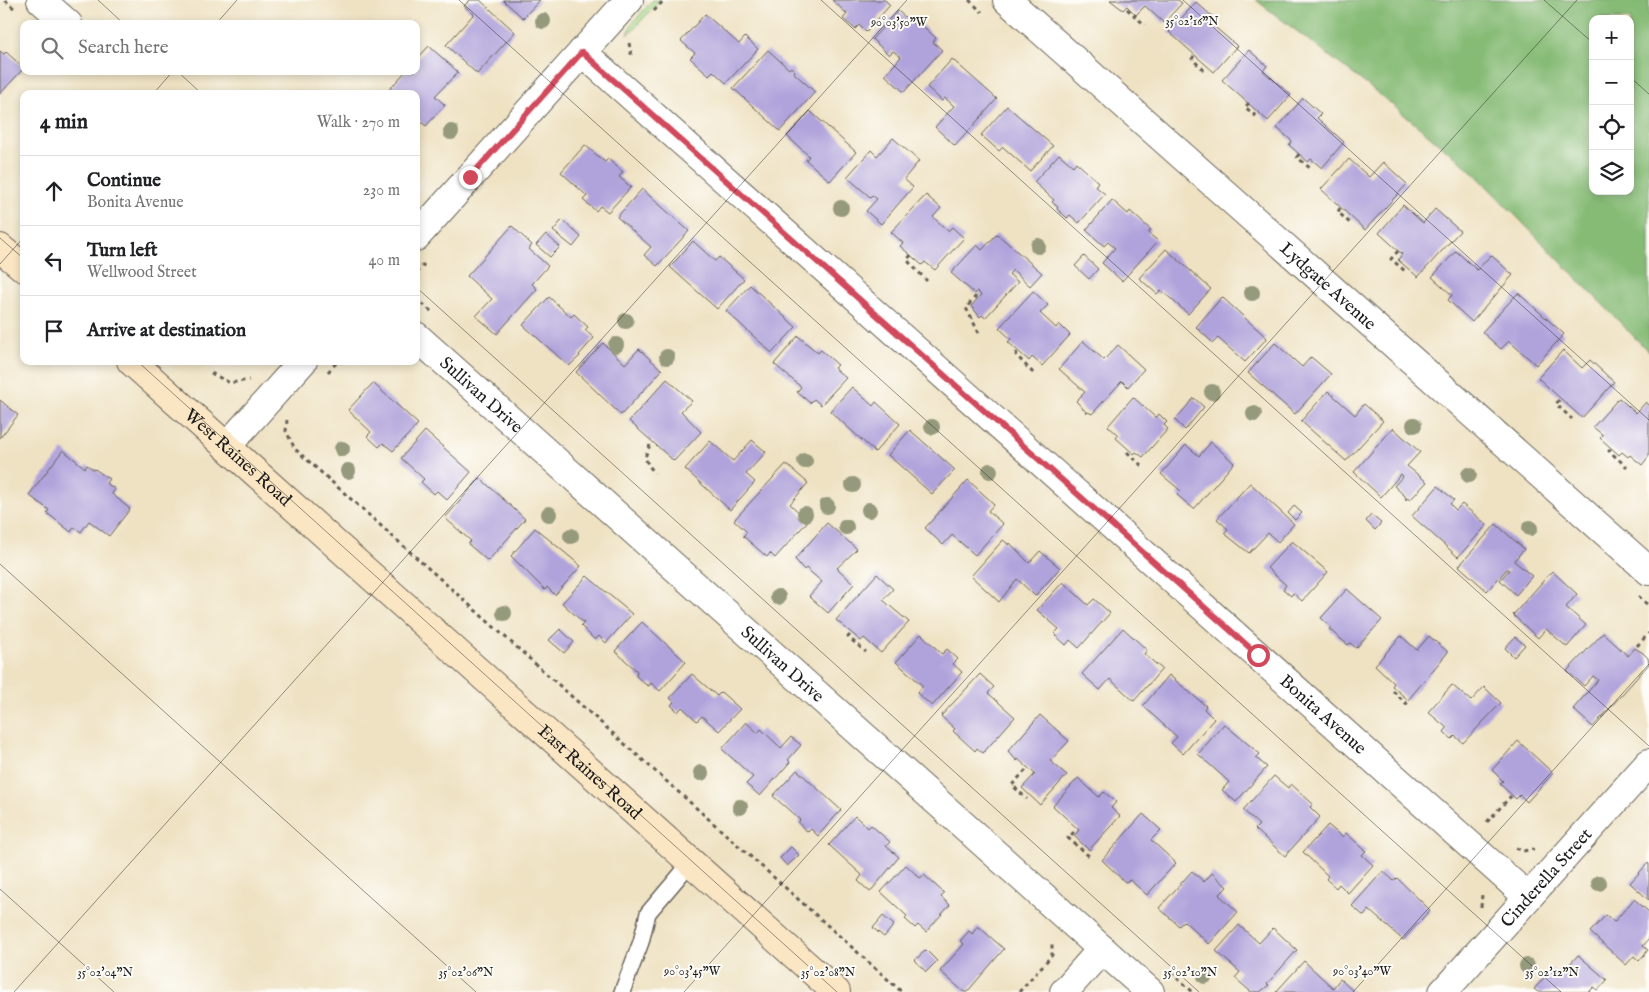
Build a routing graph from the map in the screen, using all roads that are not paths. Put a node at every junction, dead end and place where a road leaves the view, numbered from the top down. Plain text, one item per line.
1 (41, 0) edge
2 (1007, 0) edge
3 (640, 8) edge
4 (64, 20) edge
5 (582, 52) junction
6 (420, 232) edge
7 (0, 248) edge
8 (20, 265) edge
9 (420, 340) edge
10 (136, 365) edge
11 (314, 368) edge
12 (227, 446) junction
13 (346, 552) joint
14 (1649, 571) edge
15 (1649, 763) edge
16 (692, 861) junction
17 (1528, 897) junction
18 (1102, 949) junction
19 (622, 992) edge
20 (836, 992) edge
21 (1064, 992) edge
22 (1150, 992) edge
23 (1443, 992) edge

1 - 4 street
2 - 14 street, Lydgate Avenue
3 - 5 street
5 - 6 street
5 - 17 street, Bonita Avenue
7 - 8 main road
9 - 18 street, Sullivan Drive
10 - 12 main road, West Raines Road
11 - 12 street
12 - 13 main road, West Raines Road
13 - 16 main road, East Raines Road
15 - 17 street, Cinderella Street
16 - 19 lane
16 - 20 main road, East Raines Road
17 - 23 street, Cinderella Street
18 - 21 street
18 - 22 street, Sullivan Drive

